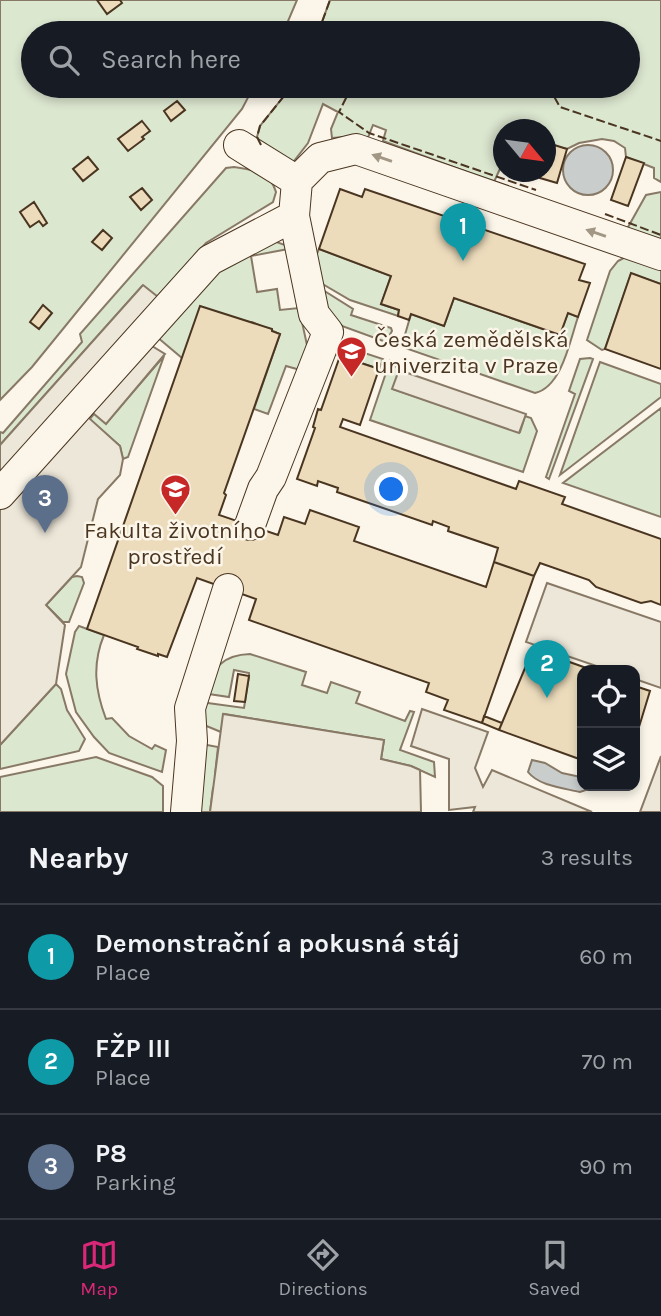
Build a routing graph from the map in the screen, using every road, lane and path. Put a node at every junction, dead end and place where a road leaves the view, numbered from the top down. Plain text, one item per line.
1 (239, 145) dead end
2 (298, 181) junction
3 (294, 216) junction
4 (661, 255) edge
5 (0, 494) edge
6 (250, 525) dead end
7 (228, 589) dead end
8 (186, 812) edge

1 - 2 street
2 - 3 street
4 -> 2 street
3 - 5 street
3 - 6 street
7 - 8 street

